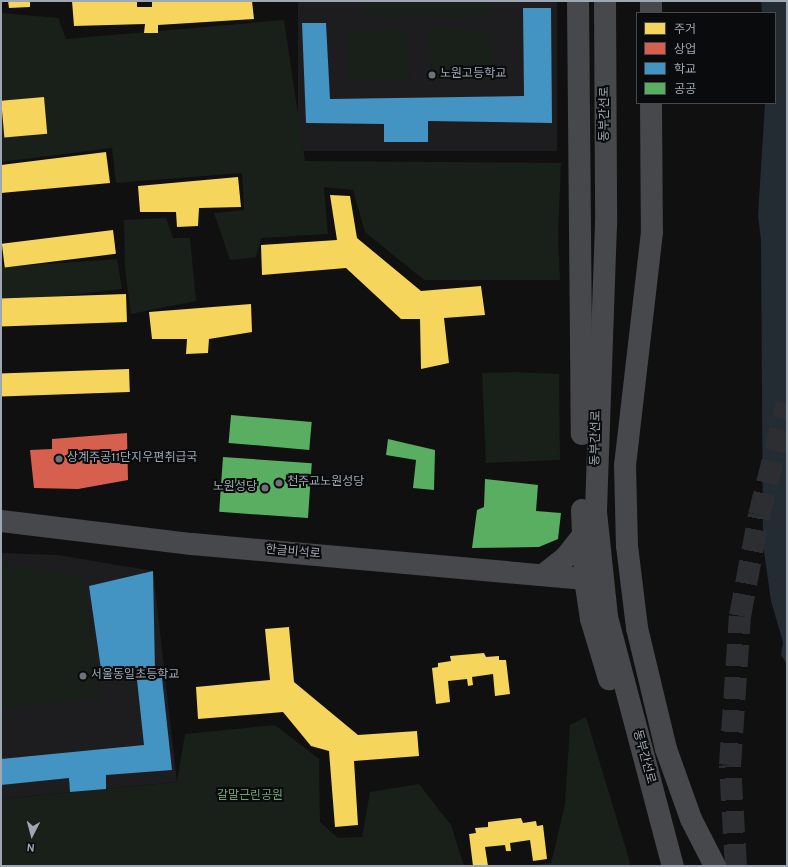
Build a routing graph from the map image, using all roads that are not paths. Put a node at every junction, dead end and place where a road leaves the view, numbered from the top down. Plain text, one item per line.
1 (578, 1) edge
2 (605, 1) edge
3 (651, 1) edge
4 (651, 12) edge
5 (651, 104) edge
6 (1, 521) edge
7 (583, 535) junction
8 (543, 576) junction
9 (585, 579) junction
10 (642, 754) junction
11 (673, 866) edge
12 (715, 866) edge

1 - 7 highway
2 - 10 highway, 동부간선로
3 - 4 highway
5 - 12 highway
6 - 8 main road, 한글비석로
7 - 8 highway
7 - 9 highway
8 - 9 main road, 한글비석로
9 - 10 highway
10 - 11 highway, 동부간선로

